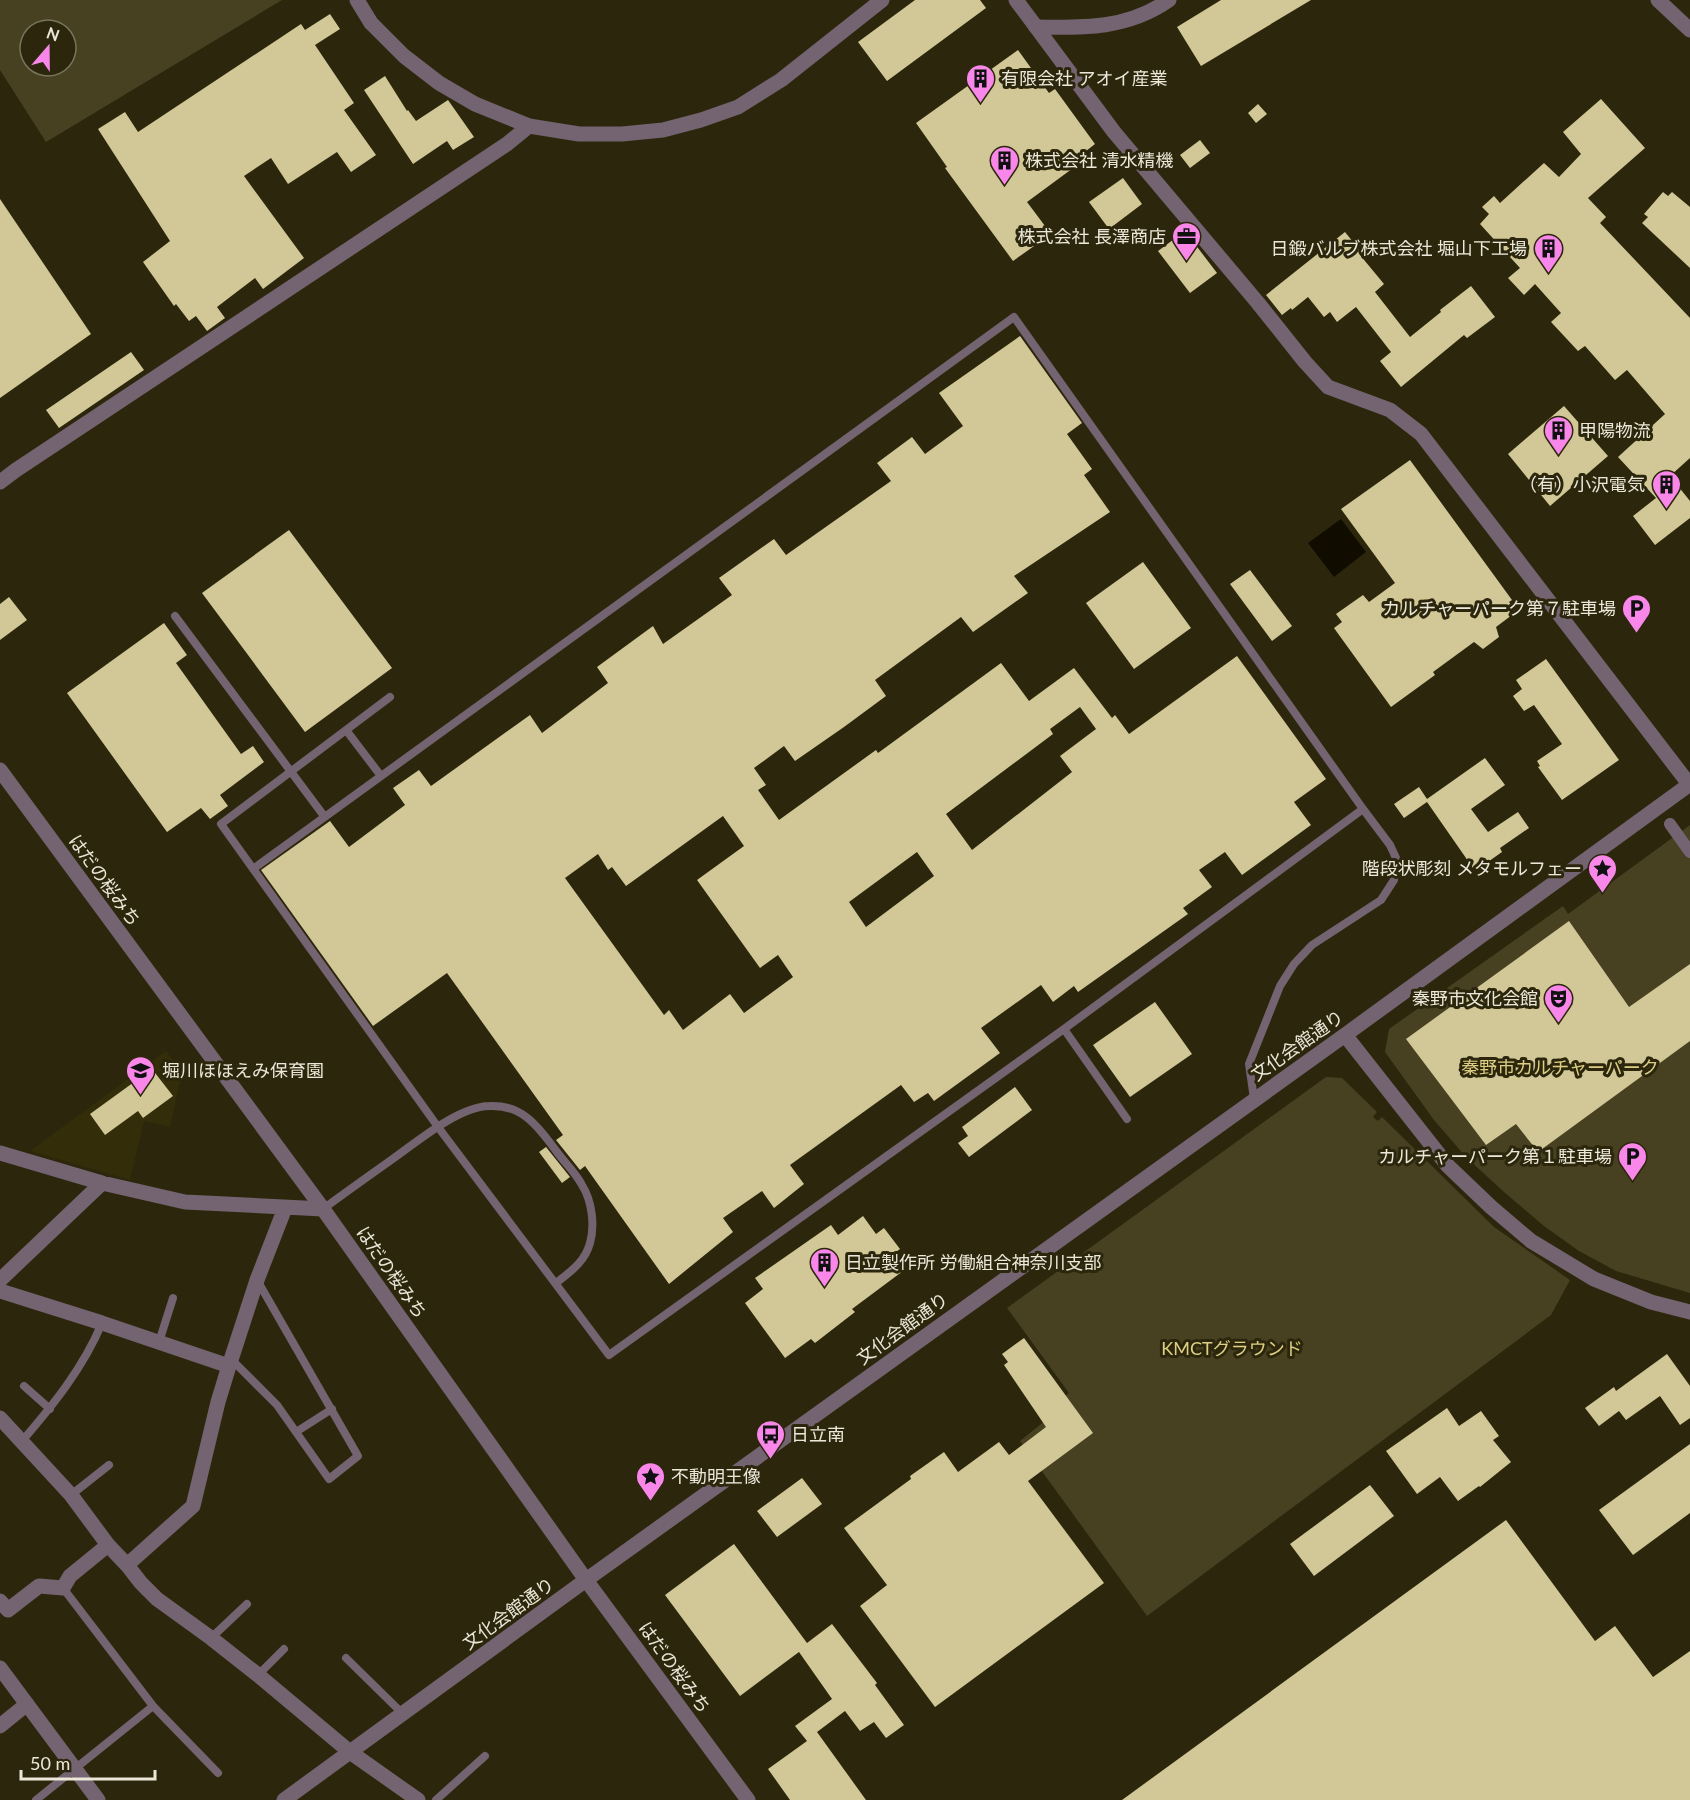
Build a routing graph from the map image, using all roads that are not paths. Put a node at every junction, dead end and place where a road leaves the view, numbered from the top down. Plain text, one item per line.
1 (357, 0) edge
2 (882, 0) edge
3 (1016, 0) edge
4 (1169, 0) edge
5 (1658, 0) edge
6 (1036, 27) junction
7 (1690, 30) edge
8 (529, 126) junction
9 (0, 482) edge
10 (175, 616) dead end
11 (390, 697) dead end
12 (346, 730) junction
13 (0, 770) edge
14 (291, 772) junction
15 (381, 776) junction
16 (1690, 784) edge
17 (1363, 809) junction
18 (324, 816) junction
19 (1670, 824) dead end
20 (1690, 852) edge
21 (253, 869) junction
22 (1064, 1029) junction
23 (1345, 1035) junction
24 (1254, 1099) junction
25 (1127, 1119) dead end
26 (438, 1127) junction
27 (0, 1153) edge
28 (102, 1183) junction
29 (285, 1208) junction
30 (323, 1209) junction
31 (0, 1280) edge
32 (257, 1280) junction
33 (555, 1283) junction
34 (0, 1291) edge
35 (173, 1298) dead end
36 (1690, 1312) edge
37 (102, 1323) junction
38 (159, 1342) junction
39 (230, 1363) junction
40 (24, 1386) dead end
41 (50, 1409) junction
42 (332, 1409) junction
43 (0, 1418) edge
44 (296, 1432) junction
45 (22, 1441) junction
46 (109, 1466) dead end
47 (71, 1496) junction
48 (108, 1545) junction
49 (127, 1565) junction
50 (586, 1580) junction
51 (63, 1588) junction
52 (0, 1601) edge
53 (247, 1604) dead end
54 (211, 1638) junction
55 (284, 1649) dead end
56 (346, 1658) dead end
57 (0, 1668) edge
58 (258, 1675) junction
59 (27, 1704) junction
60 (153, 1706) junction
61 (403, 1714) junction
62 (0, 1726) edge
63 (350, 1752) junction
64 (485, 1756) dead end
65 (75, 1768) junction
66 (218, 1773) dead end
67 (36, 1800) edge
68 (98, 1800) edge
69 (284, 1800) edge
70 (418, 1800) edge
71 (436, 1800) edge
72 (747, 1800) edge

1 - 8 street
2 - 8 street
3 - 6 street
4 - 6 street
5 - 7 street
6 - 16 street
8 - 9 street
10 - 14 lane
11 - 12 lane
12 - 14 lane
12 - 15 lane
13 - 30 street, はだの桜みち
14 - 18 lane
14 - 21 lane
15 - 17 lane
15 - 18 lane
16 - 23 street, 文化会館通り
17 - 22 lane
17 - 24 lane
18 - 21 lane
19 - 20 street
21 - 26 lane
22 - 25 lane
22 - 33 lane
23 - 24 street, 文化会館通り
23 - 36 street
24 - 50 street, 文化会館通り
26 - 30 lane
26 - 33 lane
26 - 33 lane
27 - 28 street
28 - 29 street
28 - 31 street
29 - 30 street
29 - 32 street
30 - 50 street, はだの桜みち
32 - 39 street
32 - 42 lane
34 - 37 street
35 - 38 lane
37 - 38 street
37 - 41 lane
38 - 39 street
39 - 44 lane
39 - 49 street
40 - 41 lane
41 - 45 lane
42 - 44 lane
42 - 44 lane
43 - 45 street
45 - 47 street
46 - 47 lane
47 - 48 street
48 - 49 street
48 - 51 street
49 - 54 street
50 - 61 street, 文化会館通り
50 - 72 street, はだの桜みち
51 - 52 street
51 - 60 lane
53 - 54 lane
54 - 58 street
55 - 58 lane
56 - 61 lane
57 - 59 street
58 - 63 street
59 - 62 street
59 - 65 street
60 - 65 lane
60 - 66 lane
61 - 63 street, 文化会館通り
63 - 69 street, 文化会館通り
63 - 70 street
64 - 71 lane
65 - 67 lane
65 - 68 street

